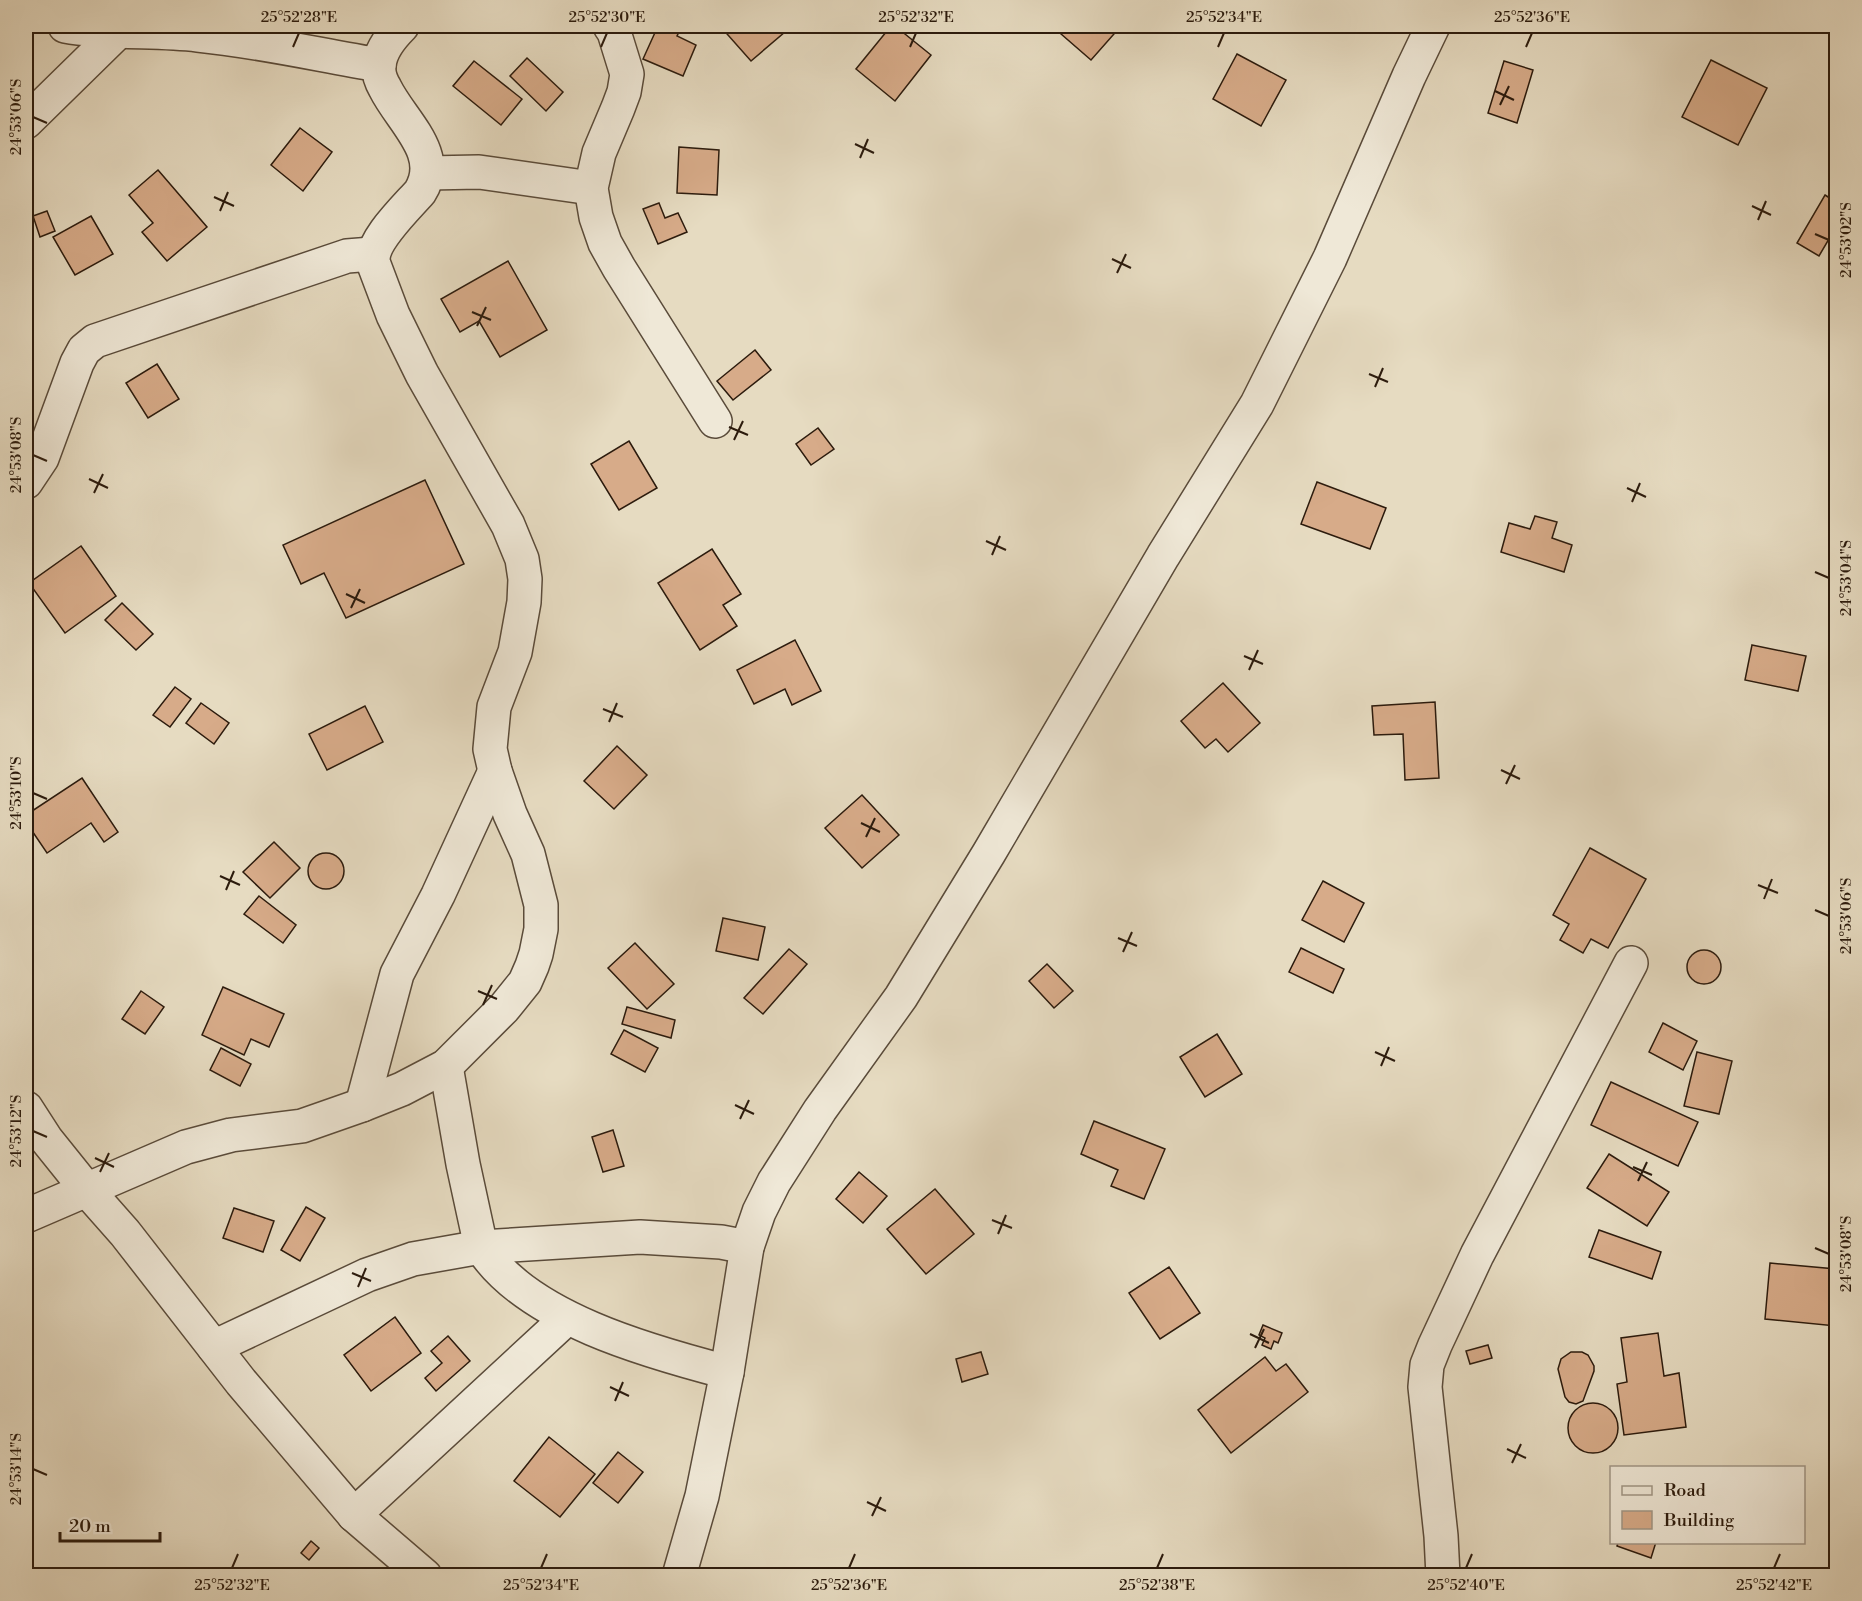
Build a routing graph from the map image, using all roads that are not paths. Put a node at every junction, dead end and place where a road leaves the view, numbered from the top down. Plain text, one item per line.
1 (65, 26) edge
2 (402, 26) edge
3 (610, 26) edge
4 (1433, 26) edge
5 (120, 29) edge
6 (258, 35) edge
7 (379, 66) junction
8 (26, 122) edge
9 (428, 173) junction
10 (591, 188) junction
11 (372, 254) junction
12 (715, 421) dead end
13 (26, 483) edge
14 (495, 771) junction
15 (1631, 963) dead end
16 (446, 1066) junction
17 (362, 1105) junction
18 (26, 1108) edge
19 (36, 1138) edge
20 (87, 1190) junction
21 (26, 1216) edge
22 (481, 1247) junction
23 (747, 1247) junction
24 (567, 1318) junction
25 (214, 1347) junction
26 (727, 1372) junction
27 (354, 1515) junction
28 (425, 1575) edge
29 (679, 1575) edge
30 (1443, 1575) edge

1 - 5 street
2 - 7 street
3 - 10 street
4 - 23 street
5 - 6 street
5 - 8 street
6 - 7 street
7 - 9 street
9 - 10 street
9 - 11 street
10 - 12 street
11 - 13 street
11 - 14 street
14 - 16 street
14 - 17 street
15 - 30 street
16 - 17 street
16 - 22 street
17 - 20 street
18 - 19 street
19 - 20 street
20 - 21 street
20 - 25 street
22 - 23 street
22 - 24 street
22 - 25 street
23 - 26 street
24 - 26 street
24 - 27 street
25 - 27 street
26 - 29 street
27 - 28 street

